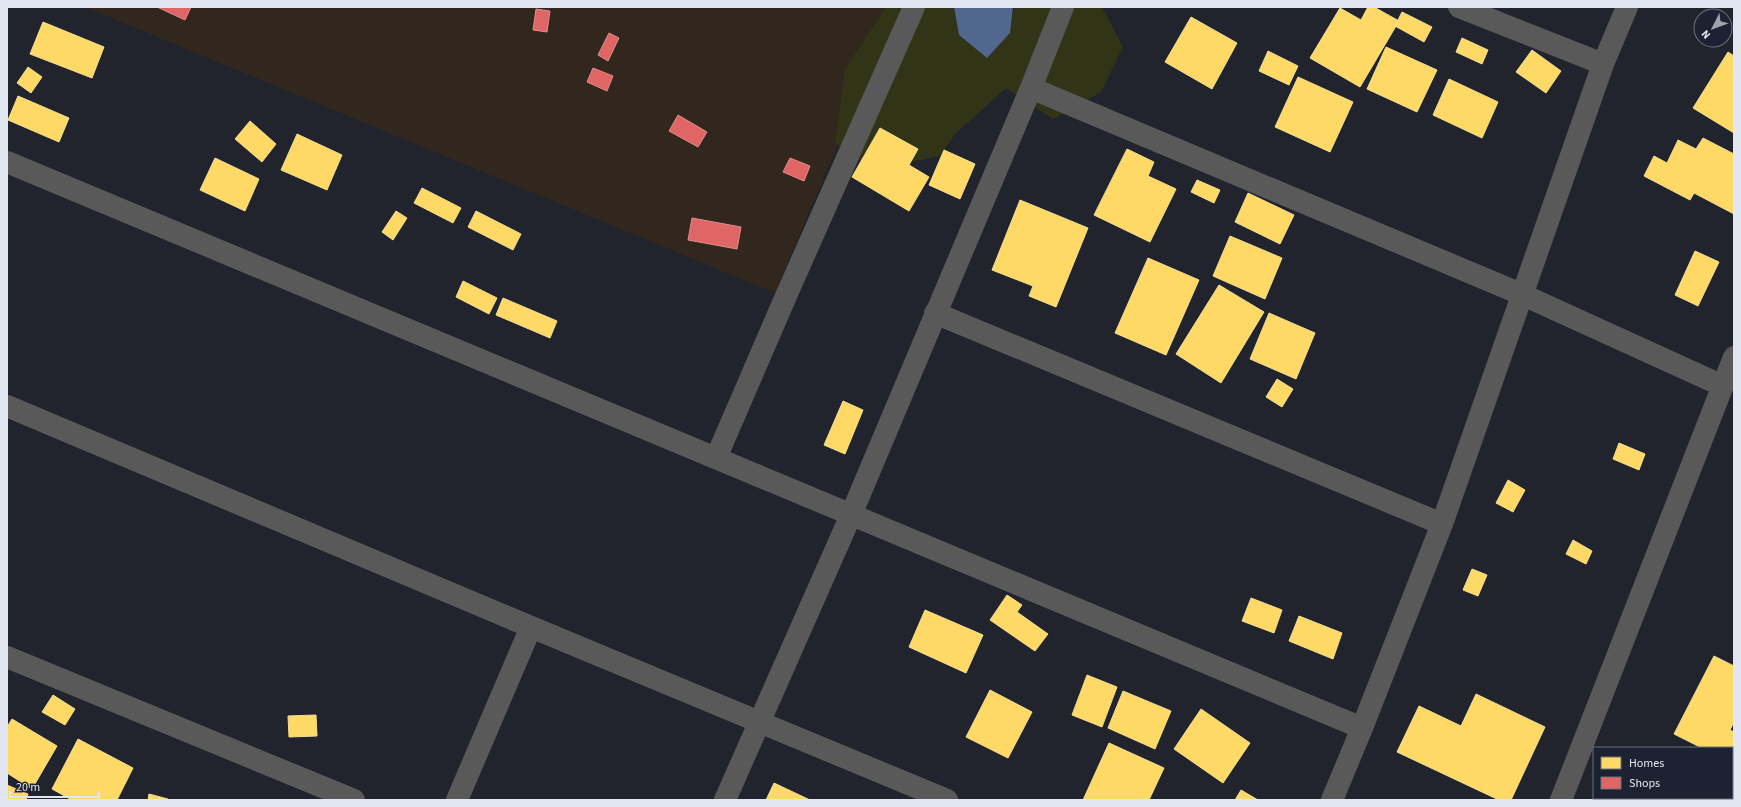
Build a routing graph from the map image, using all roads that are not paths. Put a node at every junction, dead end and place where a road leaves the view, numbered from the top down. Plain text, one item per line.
1 (914, 7) edge
2 (1063, 7) edge
3 (1460, 7) edge
4 (1627, 7) edge
5 (1603, 64) junction
6 (1031, 88) junction
7 (7, 162) edge
8 (1521, 294) junction
9 (935, 312) junction
10 (1734, 357) edge
11 (1723, 386) junction
12 (7, 406) edge
13 (716, 458) junction
14 (850, 515) junction
15 (1442, 524) junction
16 (531, 627) junction
17 (7, 658) edge
18 (758, 722) junction
19 (1362, 728) junction
20 (354, 800) edge
21 (457, 800) edge
22 (725, 800) edge
23 (947, 800) edge
24 (1332, 800) edge
25 (1561, 800) edge

1 - 13 street
2 - 6 street
3 - 5 street
4 - 5 street
5 - 8 street
6 - 8 street
6 - 9 street
7 - 13 street
8 - 11 street
8 - 15 street
9 - 14 street
9 - 15 street
10 - 11 street
11 - 25 street
12 - 16 street
13 - 14 street
14 - 18 street
14 - 19 street
15 - 19 street
16 - 18 street
16 - 21 street
17 - 20 street
18 - 22 street
18 - 23 street
19 - 24 street

